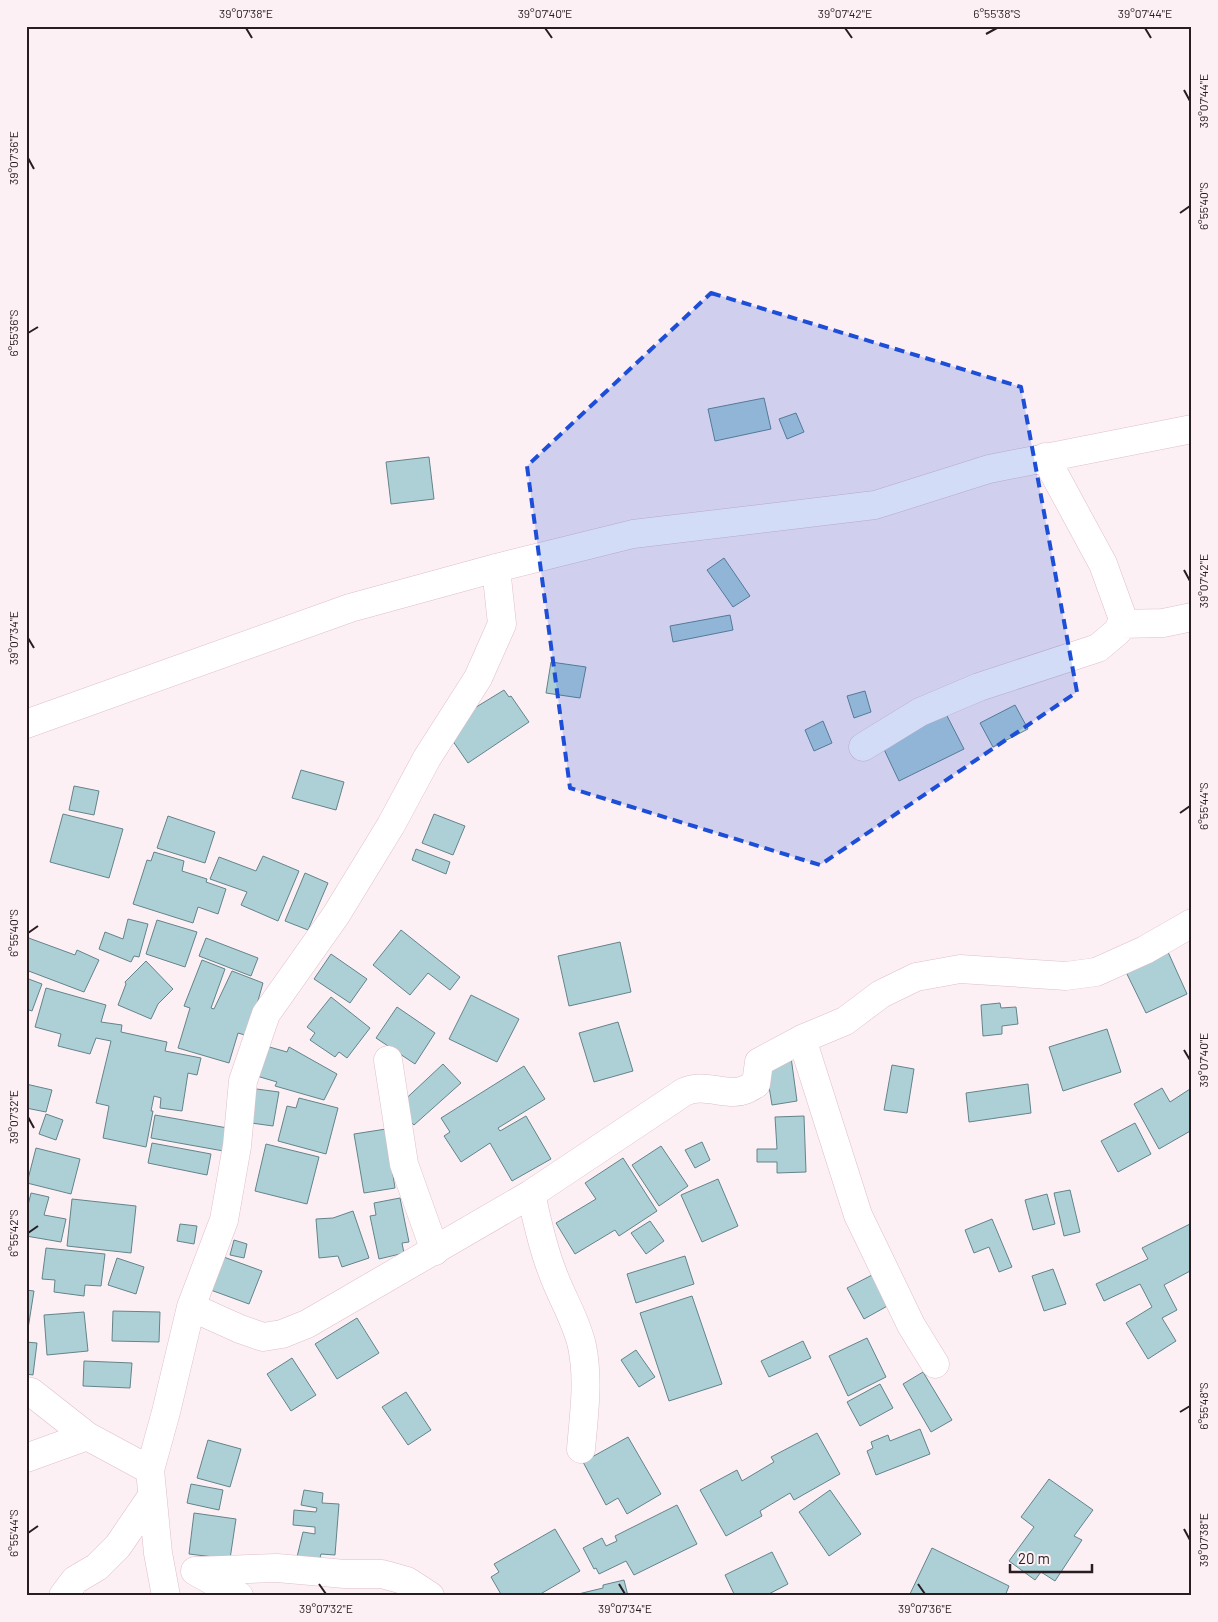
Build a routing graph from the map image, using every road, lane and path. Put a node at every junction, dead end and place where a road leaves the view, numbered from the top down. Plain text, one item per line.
1 (1192, 429) edge
2 (1045, 457) junction
3 (496, 568) junction
4 (1192, 617) edge
5 (1120, 624) junction
6 (26, 724) edge
7 (863, 747) dead end
8 (1192, 923) edge
9 (802, 1039) junction
10 (388, 1060) dead end
11 (531, 1194) junction
12 (435, 1251) junction
13 (191, 1307) junction
14 (935, 1364) dead end
15 (26, 1391) edge
16 (87, 1436) junction
17 (581, 1449) dead end
18 (26, 1458) edge
19 (151, 1483) junction
20 (158, 1553) junction
21 (195, 1571) junction
22 (63, 1596) edge
23 (166, 1596) edge
24 (239, 1596) edge
25 (430, 1596) edge

1 - 2 street
2 - 3 street
2 - 5 street
3 - 6 street
3 - 13 street
4 - 5 street
5 - 7 street
8 - 9 street
9 - 11 street
9 - 14 street
10 - 12 street
11 - 12 street
11 - 17 street
12 - 13 street
13 - 19 street
15 - 16 street
16 - 18 street
16 - 19 street
19 - 20 street
19 - 22 street
20 - 21 street
20 - 23 street
21 - 24 street
21 - 25 street

